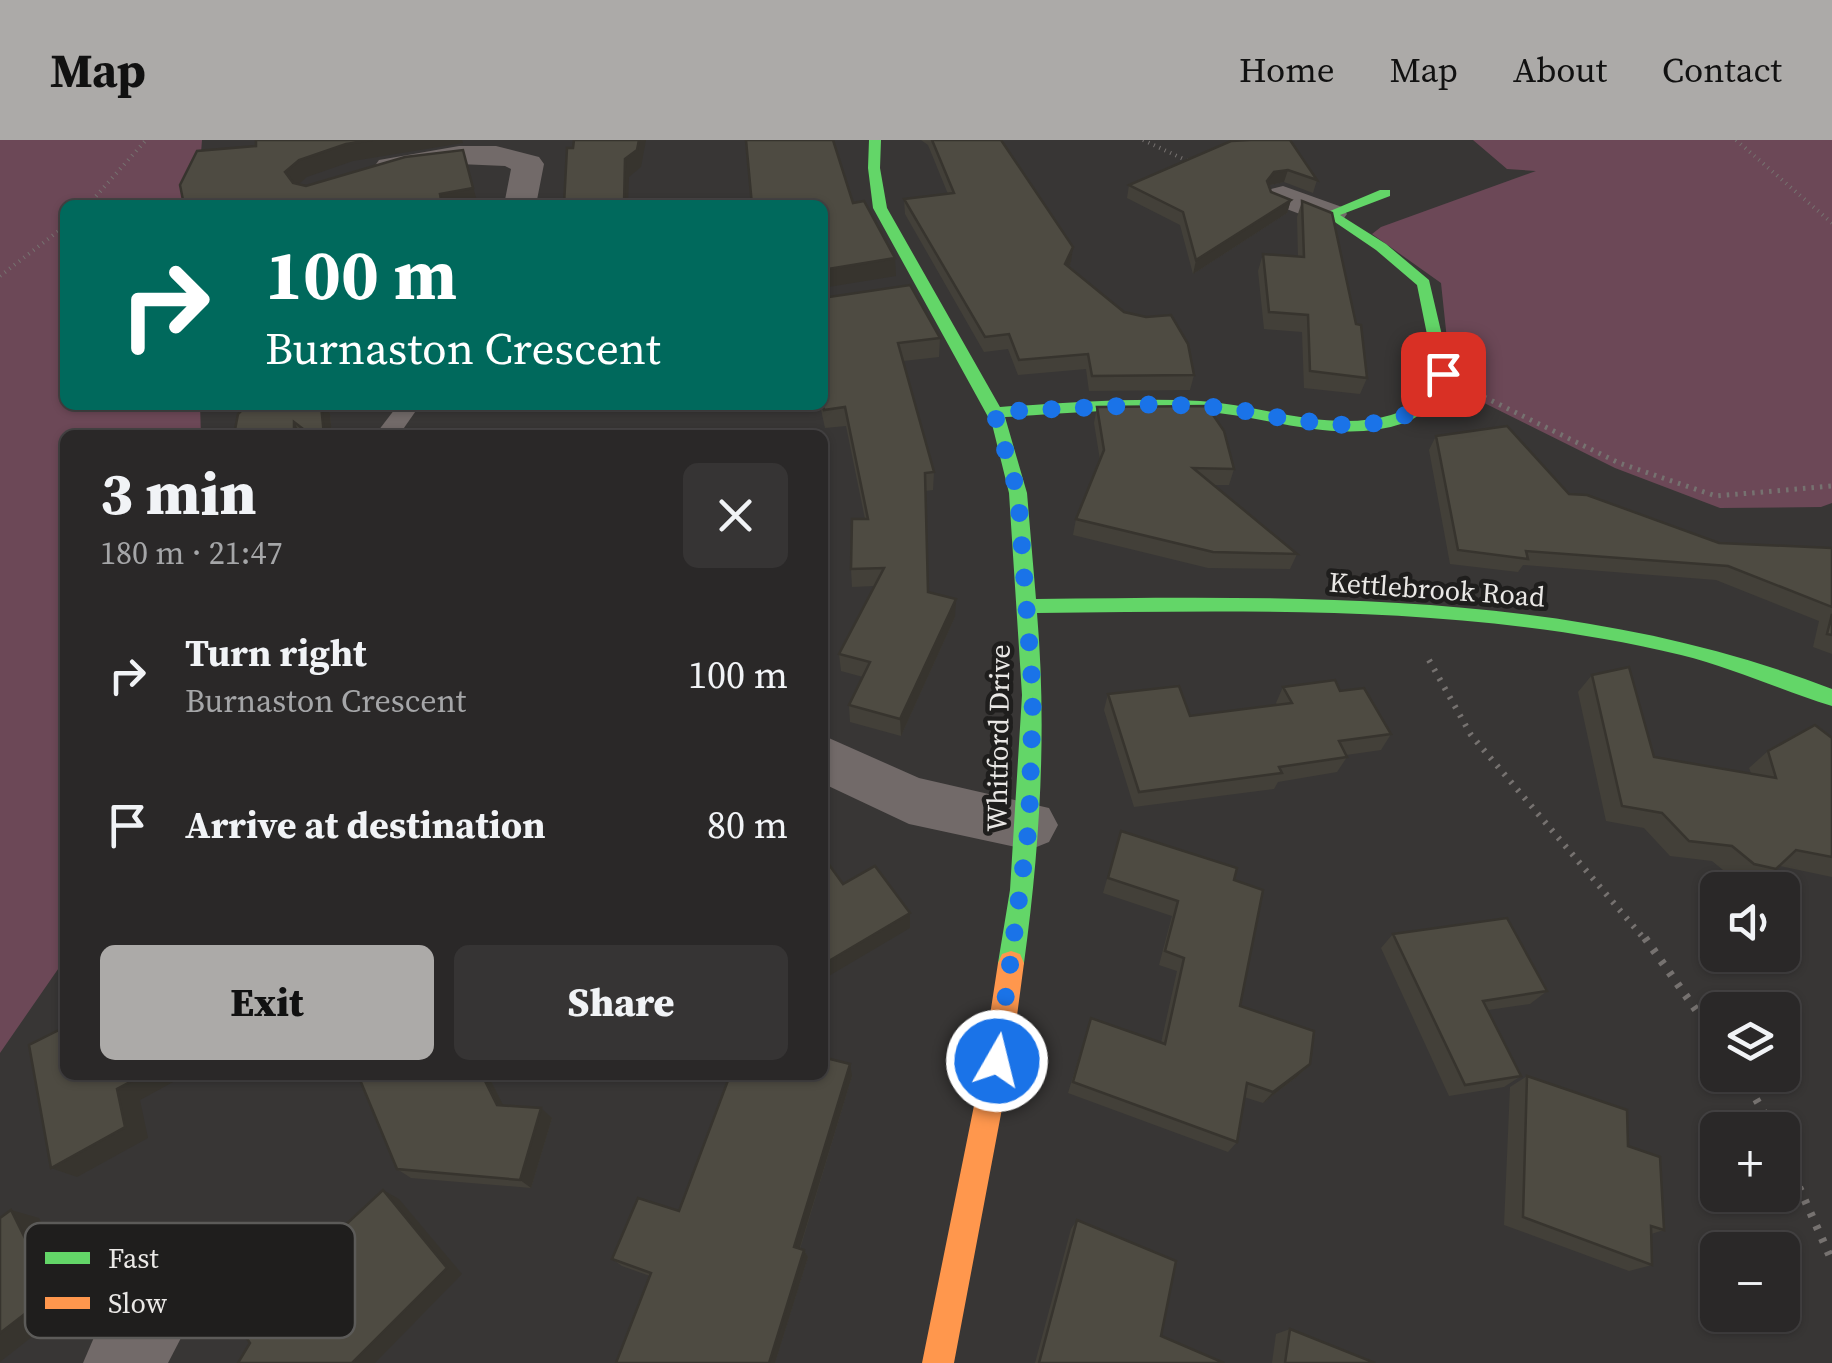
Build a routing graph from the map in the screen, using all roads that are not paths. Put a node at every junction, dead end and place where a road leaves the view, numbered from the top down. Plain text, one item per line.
1 (875, 140) edge
2 (524, 149) edge
3 (361, 170) edge
4 (1385, 193) dead end
5 (1283, 196) edge
6 (521, 200) edge
7 (1330, 214) junction
8 (994, 412) junction
9 (1027, 606) junction
10 (1832, 698) edge
11 (828, 760) edge
12 (1029, 825) junction
13 (138, 1338) edge
14 (123, 1363) edge
15 (938, 1363) edge

1 - 8 street, Whitford Drive
2 - 3 street
2 - 6 street
4 - 7 street
5 - 7 street
7 - 8 street
8 - 9 street, Whitford Drive
9 - 10 street, Kettlebrook Road
9 - 12 street, Whitford Drive
11 - 12 street
12 - 15 street, Whitford Drive
13 - 14 street

